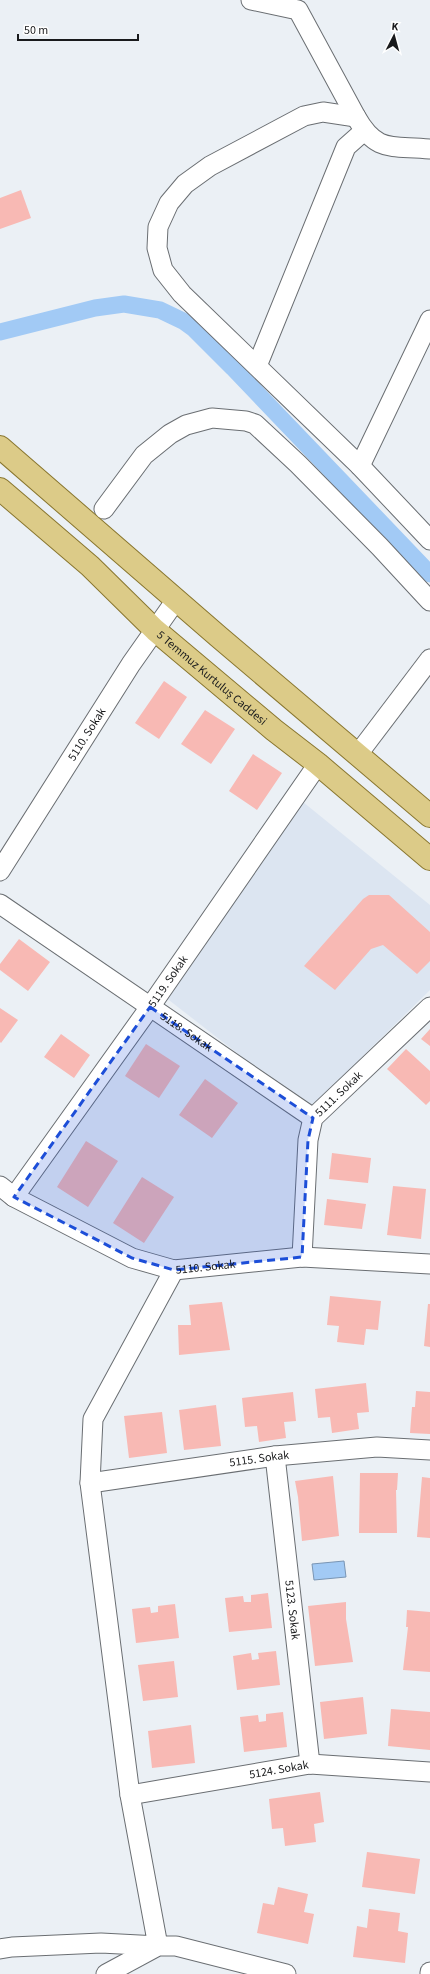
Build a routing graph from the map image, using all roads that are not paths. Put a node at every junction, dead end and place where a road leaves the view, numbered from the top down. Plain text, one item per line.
1 (251, 0) edge
2 (299, 5) edge
3 (360, 124) junction
4 (430, 149) edge
5 (430, 320) edge
6 (257, 366) junction
7 (0, 447) edge
8 (360, 466) junction
9 (0, 489) edge
10 (104, 509) dead end
11 (430, 540) edge
12 (176, 600) junction
13 (430, 601) edge
14 (155, 630) junction
15 (430, 659) edge
16 (358, 754) junction
17 (318, 764) junction
18 (425, 812) edge
19 (397, 831) junction
20 (430, 859) edge
21 (0, 871) edge
22 (0, 904) edge
23 (150, 1007) junction
24 (430, 1007) edge
25 (313, 1118) junction
26 (7, 1192) edge
27 (302, 1257) junction
28 (430, 1264) edge
29 (174, 1270) junction
30 (430, 1450) edge
31 (275, 1456) junction
32 (90, 1483) junction
33 (310, 1764) junction
34 (430, 1772) edge
35 (130, 1795) junction
36 (167, 1946) junction
37 (0, 1949) edge
38 (106, 1974) edge
39 (286, 1974) edge

1 - 2 street
2 - 3 street
3 - 4 street
3 - 6 street
3 - 6 street
5 - 8 street
6 - 8 street
7 - 12 main road
8 - 11 street
9 - 14 main road, 5 Temmuz Kurtuluş Caddesi
10 - 13 street
12 - 14 street, 5110. Sokak
12 - 16 main road
14 - 17 main road, 5 Temmuz Kurtuluş Caddesi
14 - 21 street, 5110. Sokak
15 - 16 street
16 - 18 main road
17 - 19 main road, 5 Temmuz Kurtuluş Caddesi
17 - 23 street, 5119. Sokak
18 - 19 main road
19 - 20 main road, 5 Temmuz Kurtuluş Caddesi
22 - 23 street, 5118. Sokak
23 - 25 street, 5118. Sokak
23 - 26 street, 5119. Sokak
24 - 25 street, 5111. Sokak
25 - 27 street, 5111. Sokak
26 - 29 street, 5110. Sokak
27 - 28 street, 5110. Sokak
27 - 29 street, 5110. Sokak
29 - 32 street
30 - 31 street, 5115. Sokak
31 - 32 street, 5115. Sokak
31 - 33 street, 5123. Sokak
32 - 35 street
33 - 34 street, 5124. Sokak
33 - 35 street, 5124. Sokak
35 - 36 street
36 - 37 street
36 - 38 street
36 - 39 street

